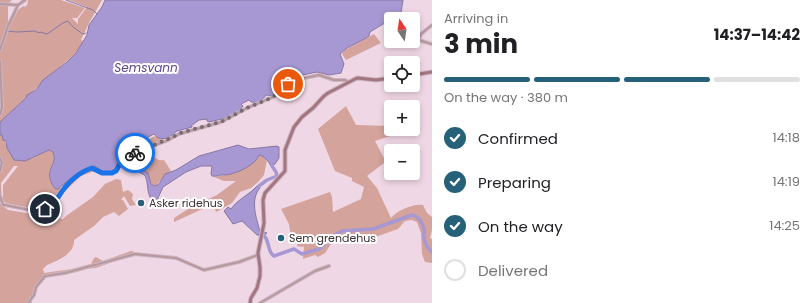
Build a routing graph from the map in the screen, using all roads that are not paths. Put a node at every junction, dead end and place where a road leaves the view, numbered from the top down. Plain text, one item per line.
1 (25, 0) edge
2 (0, 4) edge
3 (18, 5) junction
4 (432, 25) edge
5 (420, 36) edge
6 (420, 41) edge
7 (432, 44) edge
8 (0, 50) edge
9 (0, 61) edge
10 (432, 72) edge
11 (420, 74) edge
12 (384, 79) edge
13 (348, 82) junction
14 (0, 115) edge
15 (0, 158) edge
16 (0, 171) edge
17 (0, 196) edge
18 (258, 255) junction
19 (329, 266) dead end
20 (28, 303) edge
21 (250, 303) edge
22 (260, 303) edge

1 - 3 street
2 - 3 street
3 - 8 street
4 - 5 street
6 - 7 street
9 - 14 street
10 - 11 main road
12 - 13 main road
13 - 17 street
13 - 18 main road
15 - 16 street
18 - 20 street
18 - 21 main road
19 - 22 street

